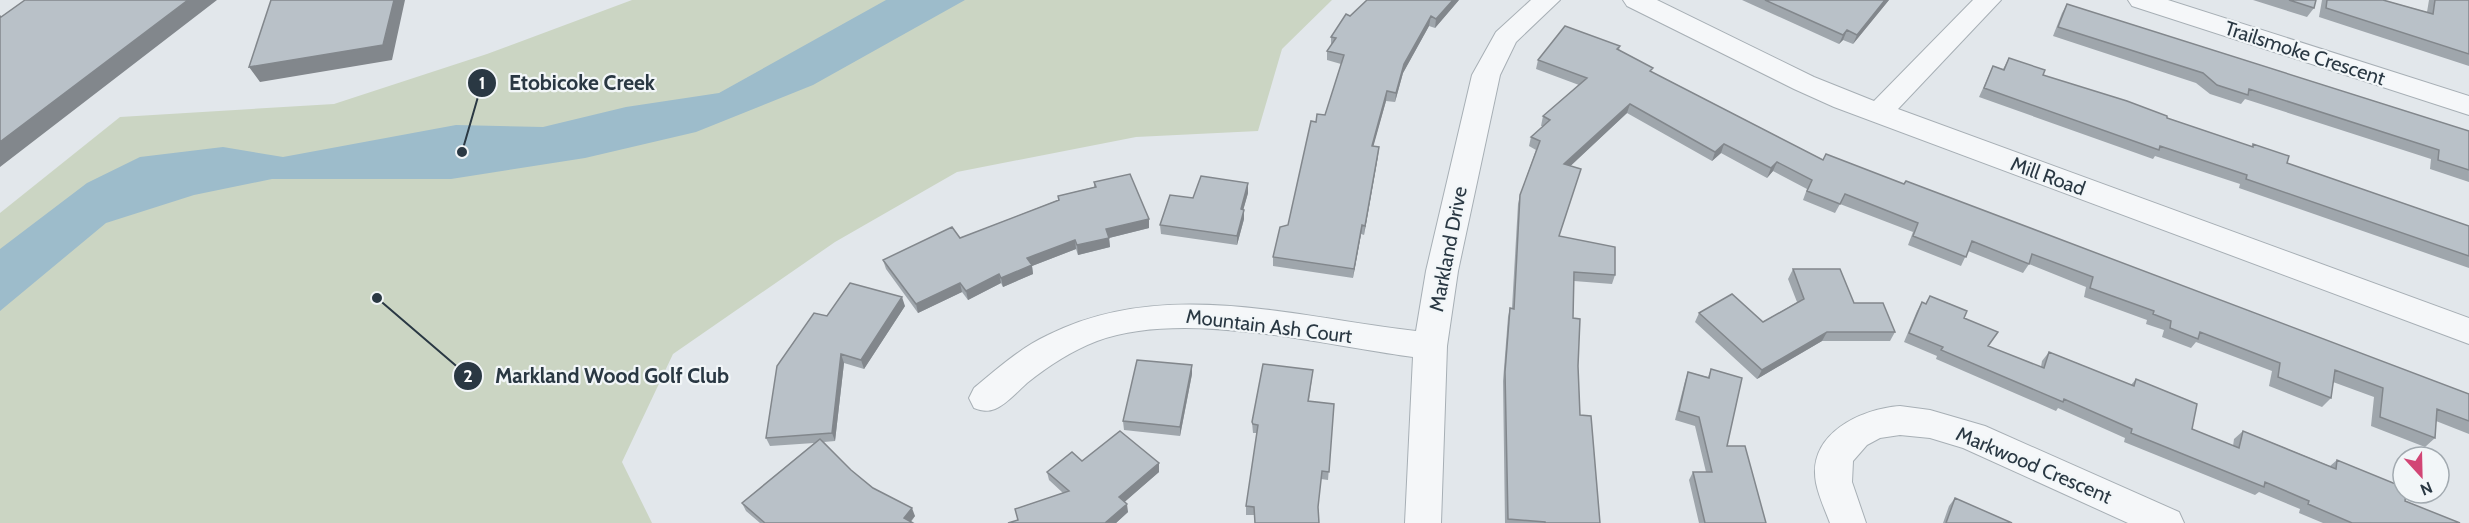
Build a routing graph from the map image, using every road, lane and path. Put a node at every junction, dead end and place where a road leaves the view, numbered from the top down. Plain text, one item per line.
1 (1547, 0) edge
2 (1636, 0) edge
3 (1988, 0) edge
4 (2141, 0) edge
5 (2469, 106) edge
6 (1878, 113) junction
7 (2469, 331) edge
8 (1430, 346) junction
9 (986, 398) dead end
10 (1423, 523) edge
11 (1848, 523) edge
12 (2166, 523) edge

1 - 8 street, Markland Drive
2 - 6 street, Mill Road
3 - 6 street
4 - 5 street, Trailsmoke Crescent
6 - 7 street, Mill Road
8 - 9 street, Mountain Ash Court
8 - 10 street, Markland Drive
11 - 12 street, Markwood Crescent

